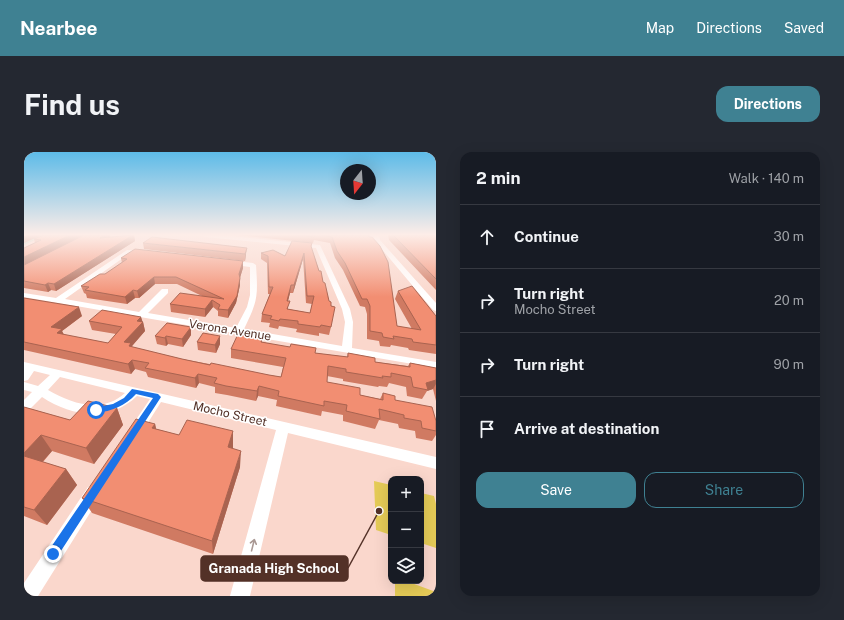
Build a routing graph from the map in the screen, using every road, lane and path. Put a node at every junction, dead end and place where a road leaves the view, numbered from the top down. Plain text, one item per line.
1 (122, 256) edge
2 (322, 256) edge
3 (391, 256) edge
4 (222, 262) edge
5 (166, 291) dead end
6 (24, 295) edge
7 (57, 301) junction
8 (436, 308) edge
9 (141, 315) junction
10 (239, 331) junction
11 (347, 349) junction
12 (436, 365) edge
13 (28, 366) edge
14 (58, 373) junction
15 (24, 377) edge
16 (24, 386) edge
17 (40, 391) junction
18 (135, 391) junction
19 (158, 397) junction
20 (24, 408) edge
21 (283, 427) junction
22 (127, 442) edge
23 (436, 463) edge
24 (101, 482) edge
25 (27, 596) edge
26 (240, 596) edge

1 - 7 street
2 - 11 street
3 - 8 street
4 - 10 street
5 - 9 street
6 - 7 street, Verona Avenue
7 - 9 street, Verona Avenue
9 - 10 street, Verona Avenue
10 - 11 street, Verona Avenue
11 - 12 street, Verona Avenue
13 - 14 street, Mocho Street
13 - 15 street
14 - 17 street
14 - 18 street, Mocho Street
16 - 17 street
17 - 18 street
17 - 20 street
18 - 19 street, Mocho Street
19 - 21 street, Mocho Street
19 - 22 street
21 - 23 street, Mocho Street
26 -> 21 street
24 - 25 street

